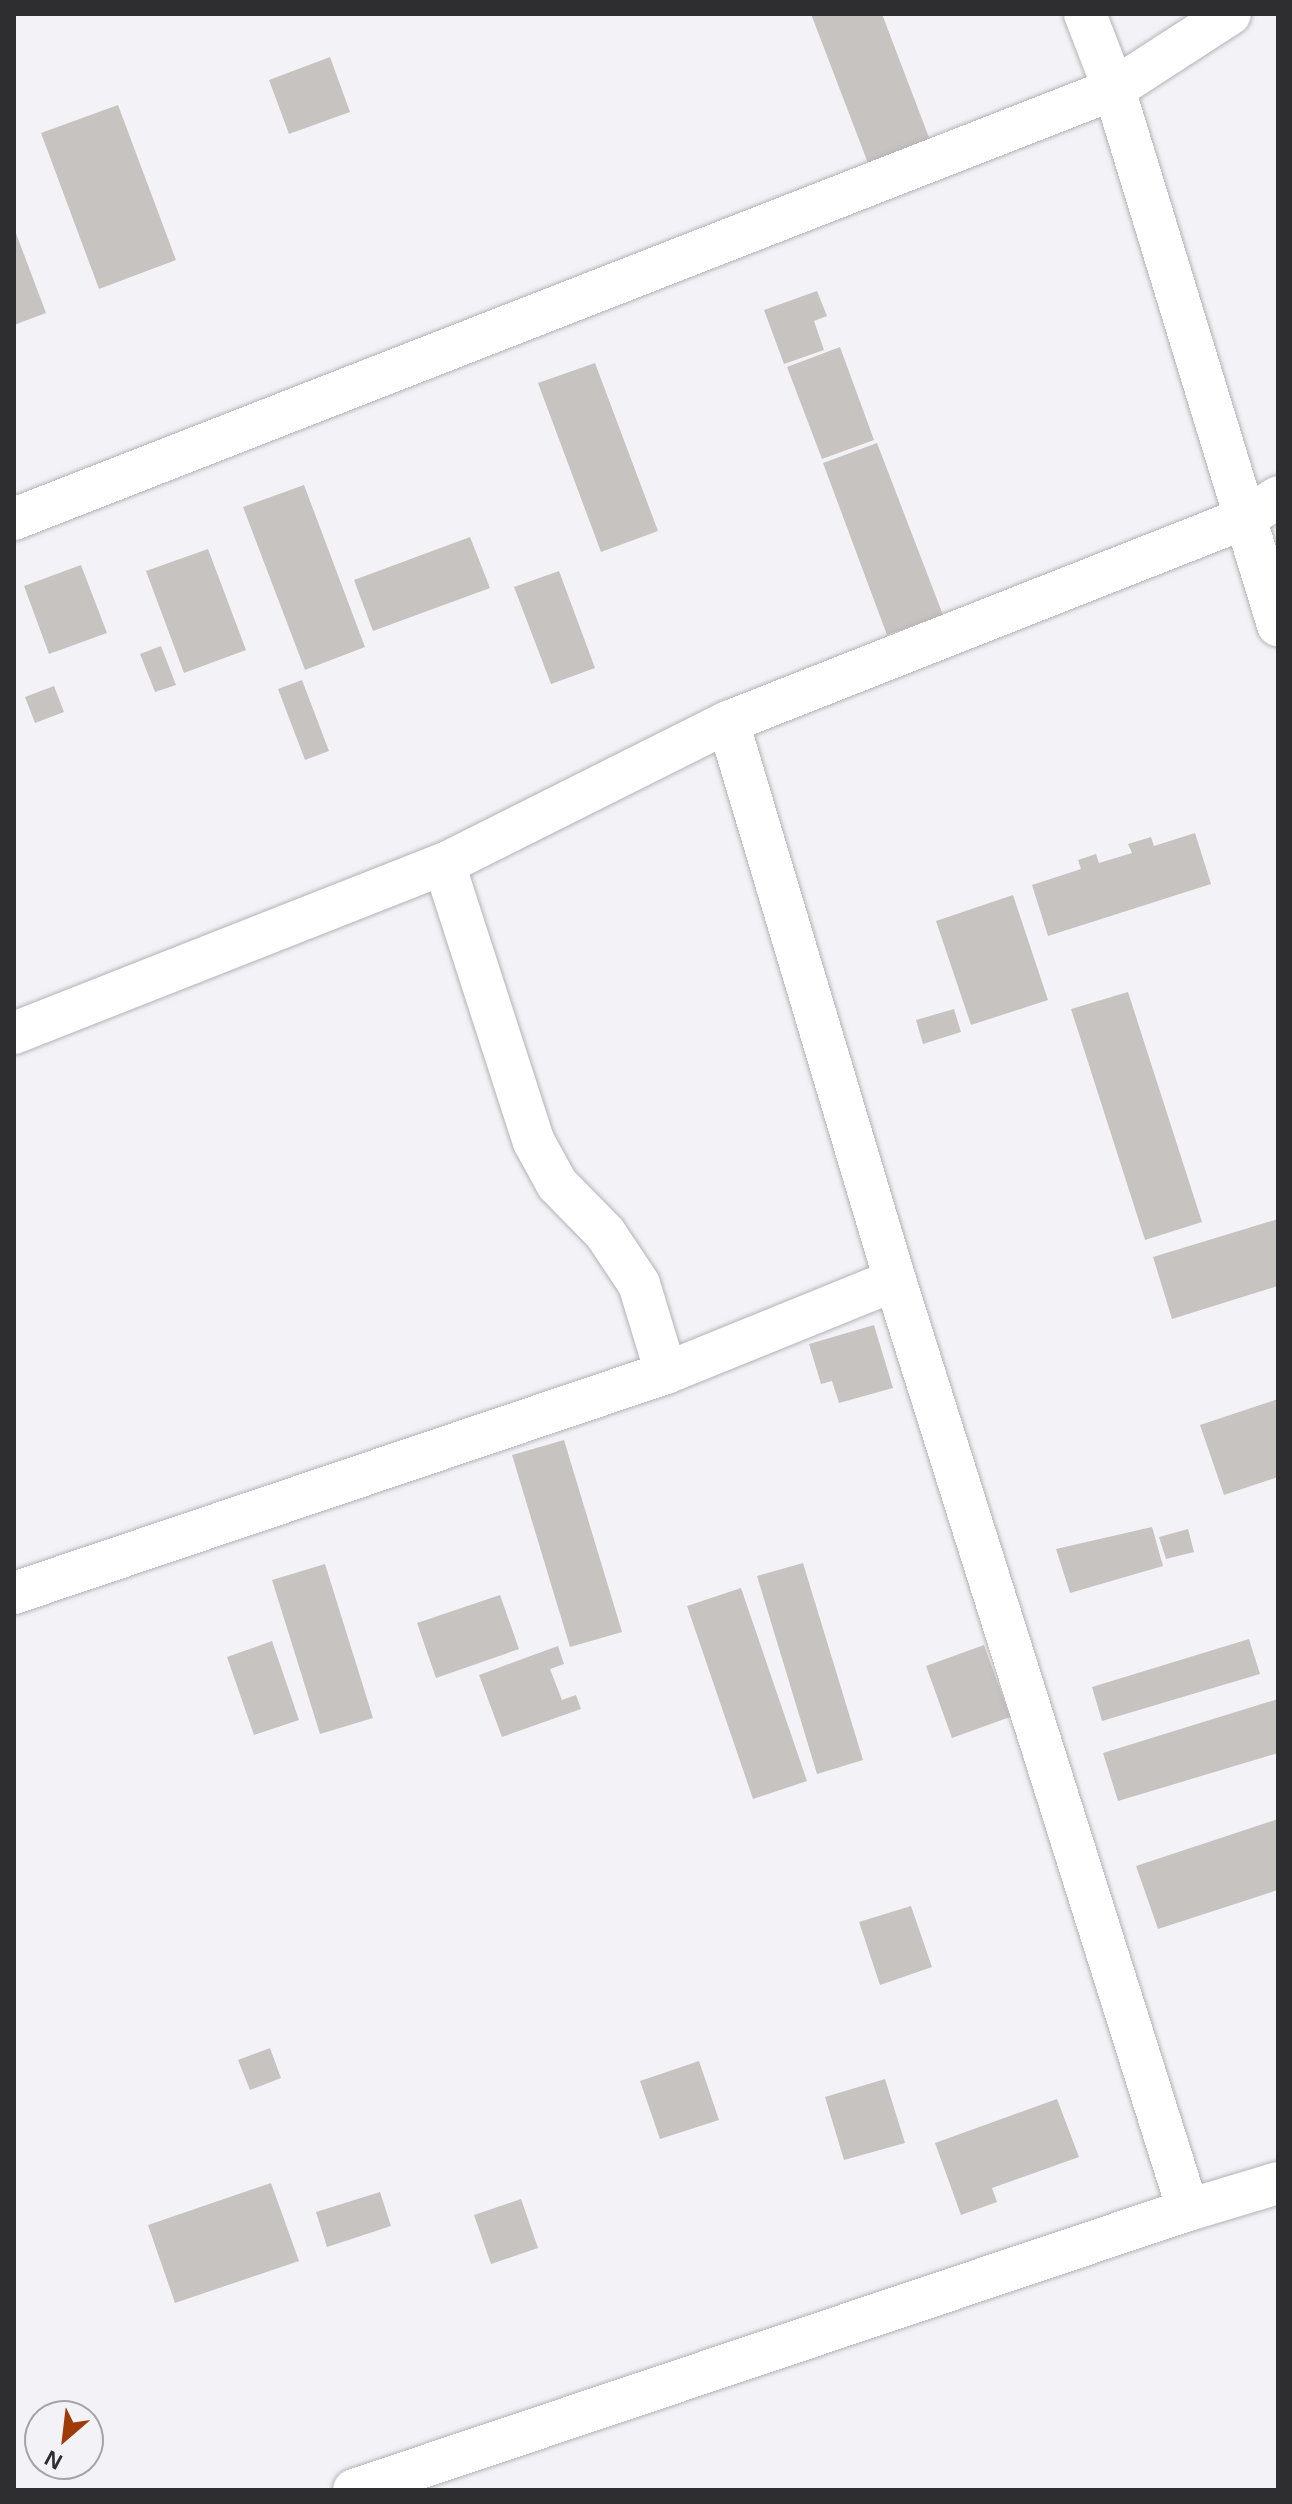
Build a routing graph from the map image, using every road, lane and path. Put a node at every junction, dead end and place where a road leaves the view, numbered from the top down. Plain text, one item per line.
1 (1085, 14) edge
2 (1230, 14) edge
3 (1114, 89) junction
4 (1262, 507) edge
5 (14, 519) edge
6 (1278, 625) edge
7 (728, 722) junction
8 (444, 864) junction
9 (14, 1033) edge
10 (895, 1280) junction
11 (666, 1373) junction
12 (14, 1593) edge
13 (1278, 2183) edge
14 (1188, 2210) junction
15 (354, 2490) edge

1 - 3 street
2 - 3 street
3 - 4 street
3 - 5 street
4 - 6 street
4 - 7 street
7 - 8 street
7 - 10 street
8 - 9 street
8 - 11 street
10 - 11 street
10 - 14 street
11 - 12 street
13 - 14 street
14 - 15 street

